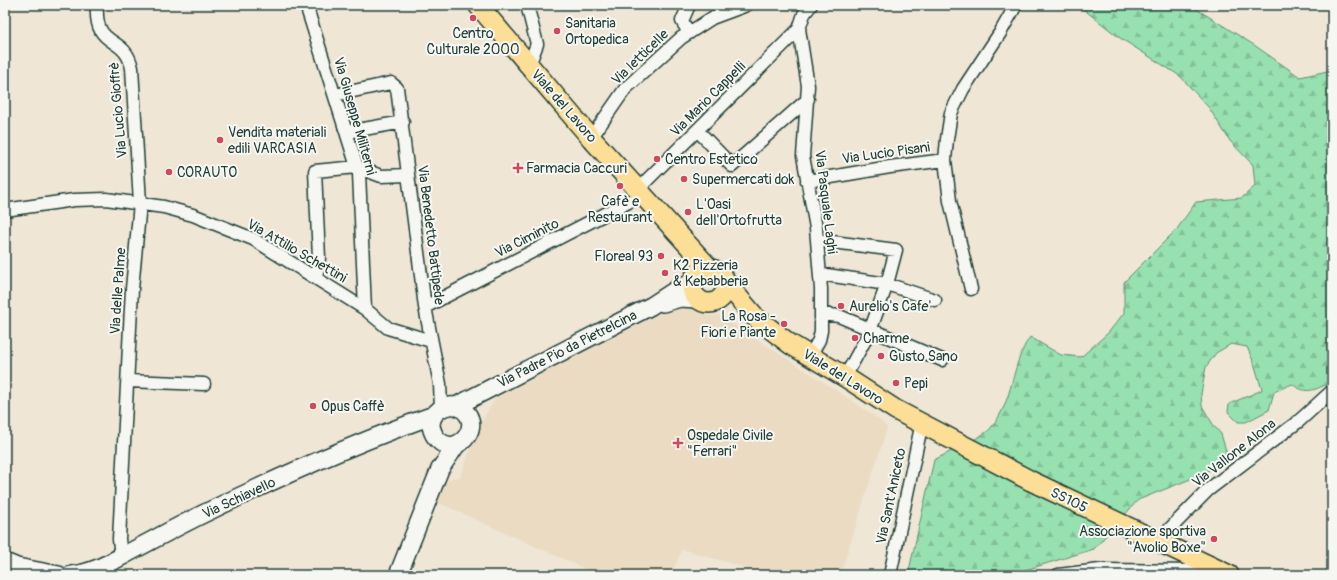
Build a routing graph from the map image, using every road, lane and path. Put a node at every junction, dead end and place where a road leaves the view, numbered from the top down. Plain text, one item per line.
1 (97, 5) edge
2 (478, 5) edge
3 (526, 5) edge
4 (689, 5) edge
5 (747, 5) edge
6 (811, 5) edge
7 (1016, 5) edge
8 (309, 6) edge
9 (799, 29) junction
10 (689, 33) junction
11 (529, 65) junction
12 (335, 95) junction
13 (808, 99) junction
14 (403, 122) junction
15 (698, 131) junction
16 (347, 132) junction
17 (591, 138) junction
18 (945, 160) junction
19 (357, 167) junction
20 (408, 175) junction
21 (808, 181) junction
22 (640, 193) junction
23 (140, 203) junction
24 (5, 210) edge
25 (817, 240) junction
26 (820, 274) junction
27 (316, 278) junction
28 (699, 282) junction
29 (726, 283) junction
30 (886, 284) junction
31 (971, 289) dead end
32 (935, 300) dead end
33 (717, 301) junction
34 (425, 307) junction
35 (365, 309) junction
36 (821, 314) junction
37 (756, 318) junction
38 (870, 331) junction
39 (430, 341) junction
40 (810, 356) junction
41 (942, 360) dead end
42 (845, 377) junction
43 (128, 381) junction
44 (204, 384) dead end
45 (1332, 391) edge
46 (483, 392) junction
47 (443, 418) junction
48 (470, 419) junction
49 (927, 426) junction
50 (457, 444) junction
51 (440, 469) junction
52 (1158, 541) junction
53 (121, 557) junction
54 (5, 562) edge
55 (1222, 571) edge
56 (51, 574) edge
57 (82, 574) edge
58 (398, 575) edge
59 (890, 575) edge
60 (1058, 575) edge

1 - 23 street, Via Lucio Gioffrè
2 - 11 main road, Viale del Lavoro
3 - 11 street
4 - 10 street
5 - 10 street, Via Ietticelle
6 - 9 street
7 - 18 street
8 - 12 street, Via Giuseppe Militerni
9 - 13 street, Via Pasquale Laghi
9 - 15 street, Via Mario Cappelli
10 - 17 street, Via Ietticelle
11 - 17 main road, Viale del Lavoro
12 - 14 street, Via Benedetto Battipede
12 - 16 street, Via Giuseppe Militerni
13 - 15 street
13 - 21 street, Via Pasquale Laghi
14 - 16 street
14 - 20 street, Via Benedetto Battipede
15 - 22 street, Via Mario Cappelli
16 - 19 street, Via Giuseppe Militerni
17 - 22 main road, Viale del Lavoro
18 - 21 street, Via Lucio Pisani
18 - 31 street
19 - 20 street
19 - 27 street
19 - 35 street, Via Giuseppe Militerni
20 - 34 street, Via Benedetto Battipede
21 - 25 street, Via Pasquale Laghi
22 - 28 main road, Viale del Lavoro
22 - 34 street, Via Ciminito
23 - 24 street, Via Attilio Schettini
23 - 27 street, Via Attilio Schettini
23 - 43 street, Via delle Palme
25 - 26 street, Via Pasquale Laghi
25 - 30 street
26 - 30 street
26 - 36 street, Via Pasquale Laghi
27 - 35 street, Via Attilio Schettini
28 - 29 main road, Viale del Lavoro
28 - 33 main road, Viale del Lavoro
28 - 46 street, Via Padre Pio da Pietrelcina
29 - 33 main road
29 - 37 main road, Viale del Lavoro / SS105
30 - 32 street
30 - 38 street
33 - 37 main road, Viale del Lavoro / SS105
34 - 39 street, Via Benedetto Battipede
35 - 39 street, Via Attilio Schettini
36 - 38 street
36 - 40 street, Via Pasquale Laghi
37 - 40 main road, Viale del Lavoro / SS105
38 - 41 street
38 - 42 street
39 - 47 street, Via Benedetto Battipede
40 - 42 main road, Viale del Lavoro / SS105
42 - 49 main road, Viale del Lavoro / SS105
43 - 44 street
43 - 53 street, Via delle Palme
45 - 52 street, Via Vallone Alona
46 - 47 street, Via Padre Pio da Pietrelcina
46 - 48 street
47 - 48 street
47 - 50 street
47 - 51 street
47 - 53 street, Via Schiavello
48 - 50 street
49 - 52 main road, SS105 / SS105
49 - 59 street, Via Sant'Aniceto
50 - 51 street
51 - 58 street
52 - 55 main road, SS105 / SS105
53 - 57 street, Via Schiavello
54 - 56 street
55 - 60 street

